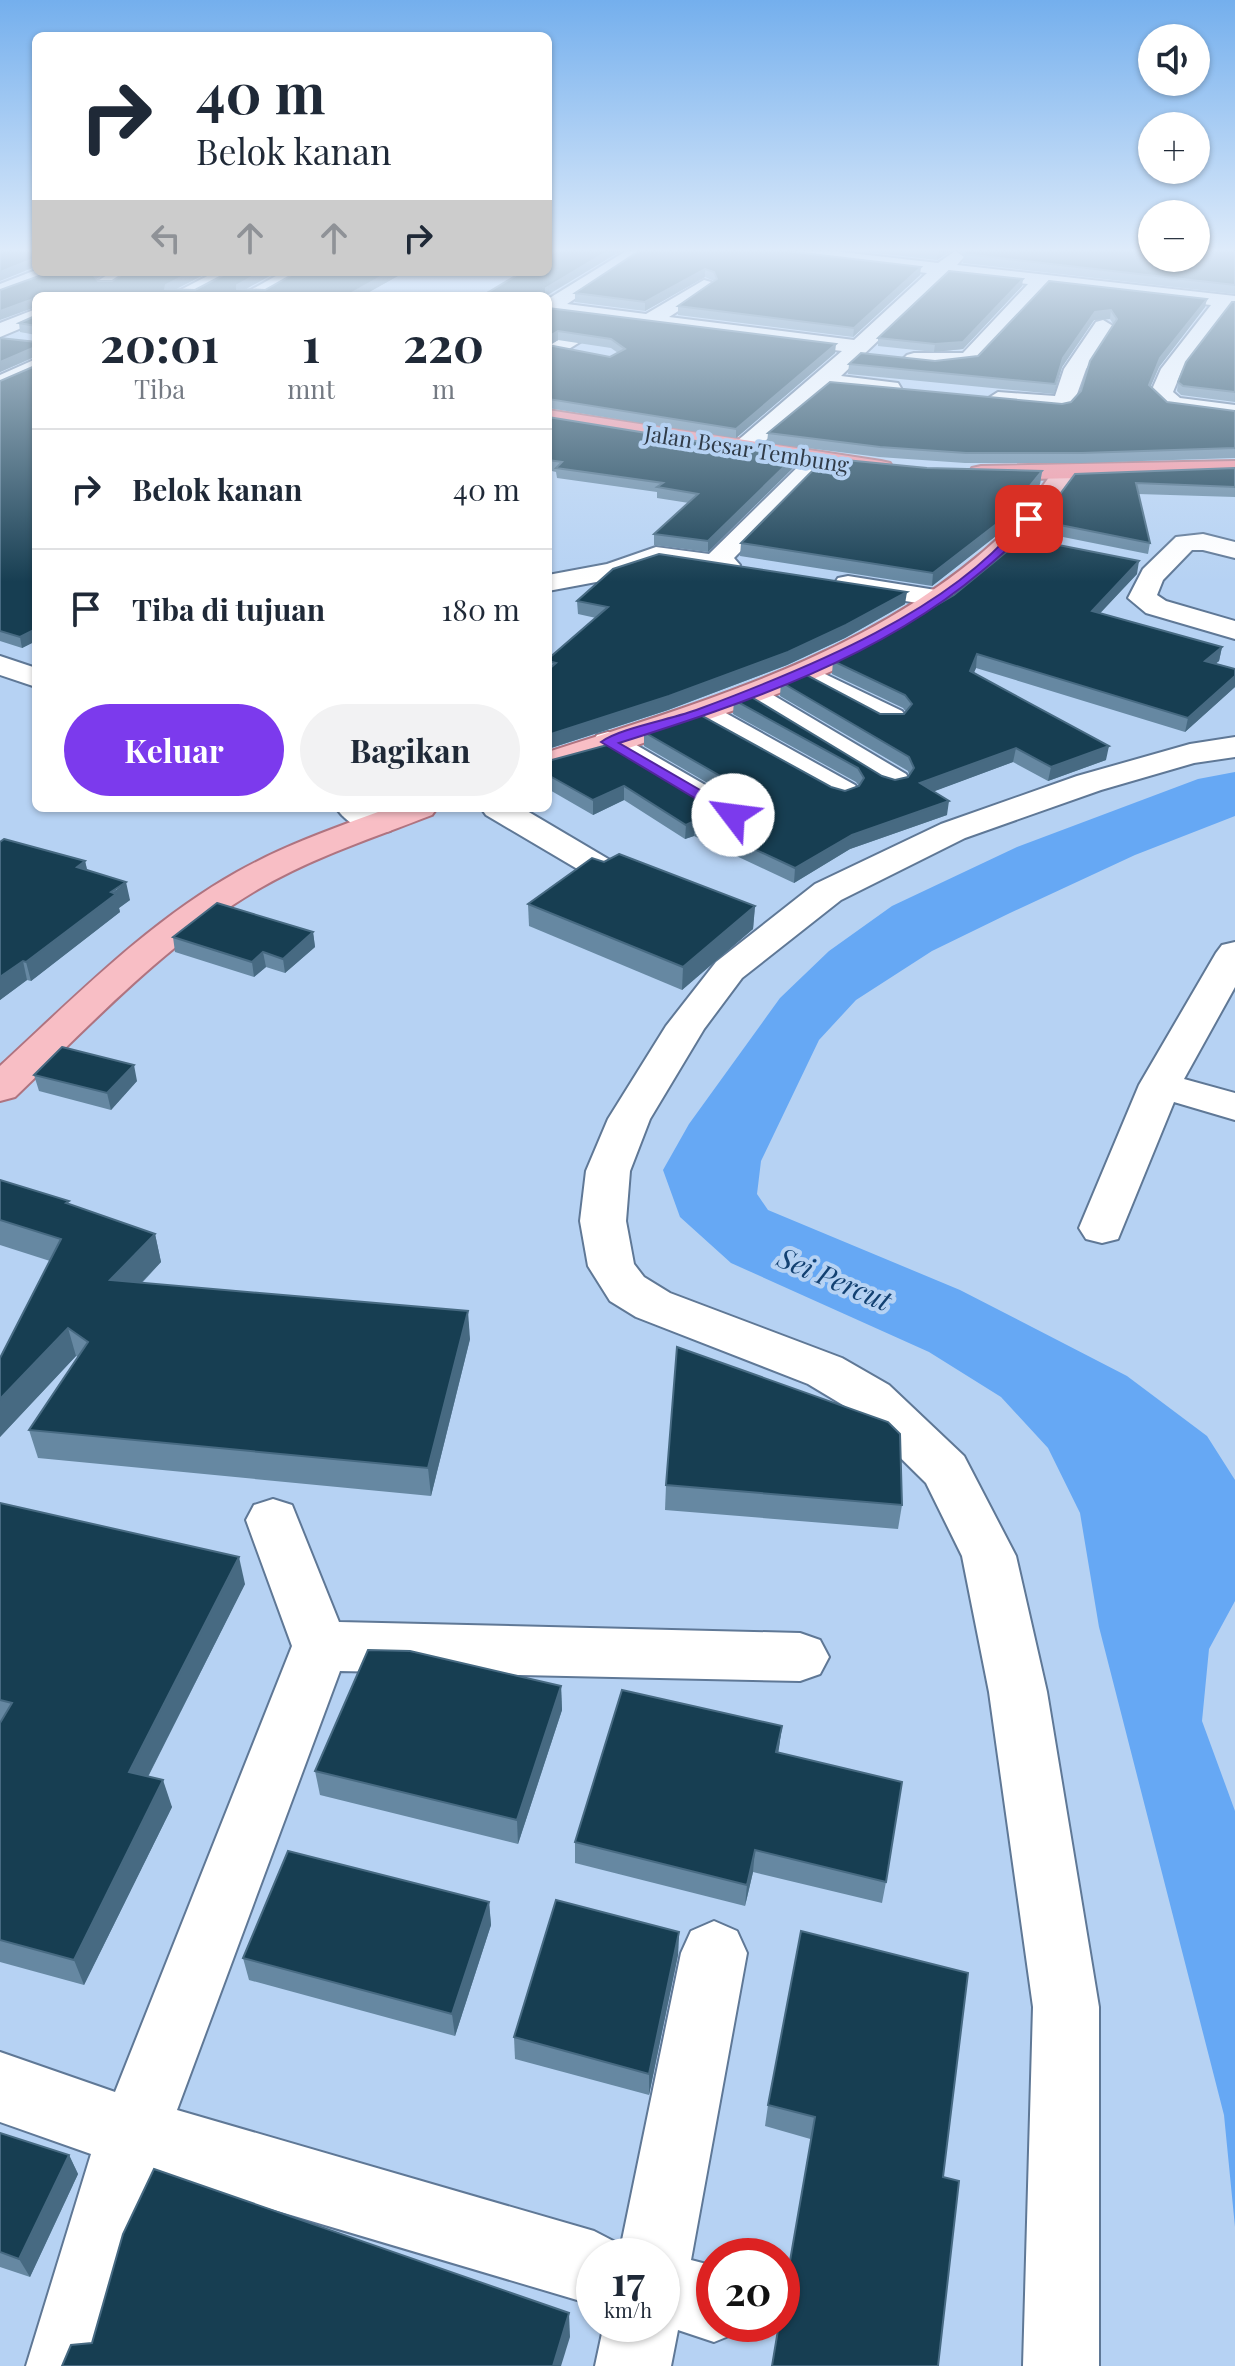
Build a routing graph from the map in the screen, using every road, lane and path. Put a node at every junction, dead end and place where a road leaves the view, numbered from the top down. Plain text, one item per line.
1 (843, 361) edge
2 (1080, 361) edge
3 (1181, 361) edge
4 (32, 367) edge
5 (4, 379) edge
6 (823, 381) junction
7 (917, 391) edge
8 (980, 397) edge
9 (1169, 402) junction
10 (1235, 412) edge
11 (552, 418) edge
12 (1183, 431) edge
13 (744, 447) junction
14 (818, 460) junction
15 (1235, 468) edge
16 (905, 469) edge
17 (961, 472) edge
18 (1065, 473) junction
19 (1015, 538) junction
20 (1046, 544) edge
21 (1235, 550) edge
22 (1131, 561) edge
23 (727, 565) junction
24 (1159, 567) junction
25 (758, 570) edge
26 (820, 579) edge
27 (552, 582) edge
28 (942, 599) junction
29 (1235, 630) edge
30 (17, 672) edge
31 (804, 673) junction
32 (32, 688) edge
33 (750, 694) junction
34 (702, 713) junction
35 (891, 718) edge
36 (608, 742) junction
37 (1235, 747) edge
38 (552, 762) edge
39 (894, 781) edge
40 (843, 792) edge
41 (392, 812) edge
42 (505, 812) edge
43 (733, 815) edge
44 (365, 816) edge
45 (603, 870) edge
46 (1235, 953) edge
47 (1160, 1085) junction
48 (0, 1088) edge
49 (1235, 1107) edge
50 (1102, 1228) dead end
51 (273, 1520) dead end
52 (320, 1646) junction
53 (800, 1657) dead end
54 (714, 1953) dead end
55 (0, 2087) edge
56 (133, 2133) junction
57 (659, 2238) edge
58 (576, 2263) edge
59 (638, 2342) edge
60 (64, 2366) edge
61 (633, 2366) edge
62 (1061, 2366) edge

1 - 6 street
2 - 8 street
3 - 9 street
4 - 5 street
6 - 7 street
6 - 13 street
9 - 10 street
9 - 12 street
11 - 13 highway, Jalan Besar Tembung
13 - 14 highway, Jalan Besar Tembung
14 - 16 highway, Jalan Besar Tembung
14 - 23 street
15 - 18 highway
17 - 18 highway
18 - 19 main road
19 - 20 street
19 - 28 main road
21 - 24 street
22 - 24 street
23 - 25 street
23 - 27 street
24 - 29 street
26 - 28 street
28 - 31 main road
30 - 32 street
31 - 33 main road
31 - 35 street
33 - 34 main road
33 - 39 street
34 - 36 main road
34 - 40 street
36 - 38 main road
36 - 43 street
37 - 62 street
41 - 44 main road
42 - 45 street
44 - 48 main road
46 - 47 street
47 - 49 street
47 - 50 street
51 - 52 street
52 - 53 street
52 - 56 street
54 - 57 street
55 - 56 street
56 - 58 street
56 - 60 street
59 - 61 street

